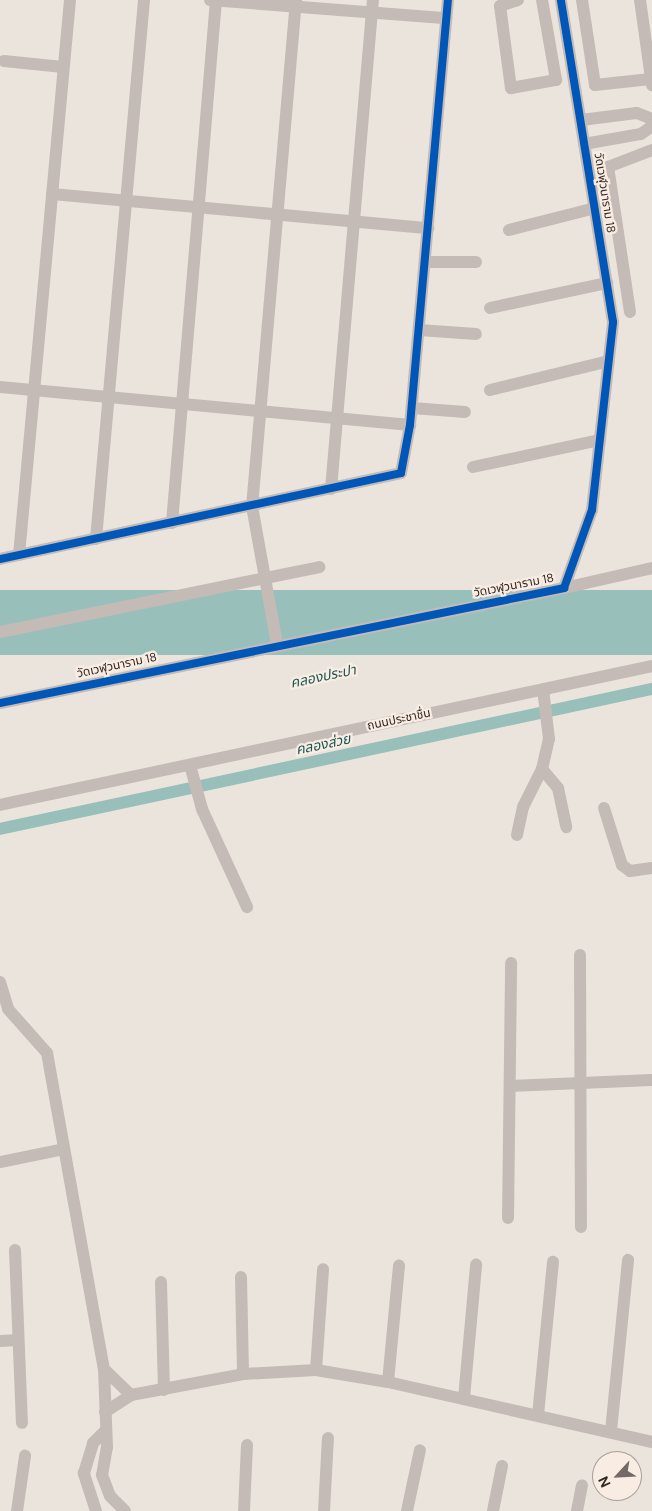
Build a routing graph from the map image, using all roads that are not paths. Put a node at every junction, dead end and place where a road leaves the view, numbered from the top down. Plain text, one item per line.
1 (70, 0) edge
2 (144, 0) edge
3 (214, 0) edge
4 (373, 0) edge
5 (448, 0) edge
6 (518, 0) edge
7 (542, 0) edge
8 (561, 0) edge
9 (582, 0) edge
10 (640, 0) edge
11 (296, 4) edge
12 (372, 14) junction
13 (446, 18) junction
14 (4, 61) dead end
15 (64, 67) junction
16 (652, 82) edge
17 (652, 119) edge
18 (581, 120) junction
19 (652, 126) edge
20 (584, 144) junction
21 (652, 150) edge
22 (52, 194) junction
23 (126, 200) junction
24 (201, 207) junction
25 (595, 208) junction
26 (276, 214) junction
27 (353, 221) junction
28 (428, 228) junction
29 (509, 230) dead end
30 (425, 262) junction
31 (476, 262) dead end
32 (607, 283) junction
33 (490, 308) dead end
34 (630, 312) dead end
35 (419, 330) junction
36 (476, 334) dead end
37 (609, 361) junction
38 (0, 387) edge
39 (490, 390) dead end
40 (34, 391) junction
41 (108, 398) junction
42 (183, 404) junction
43 (412, 408) junction
44 (259, 411) junction
45 (465, 412) dead end
46 (336, 418) junction
47 (410, 425) junction
48 (600, 440) junction
49 (473, 467) dead end
50 (331, 489) junction
51 (252, 507) junction
52 (172, 523) junction
53 (96, 539) junction
54 (19, 555) junction
55 (0, 559) edge
56 (319, 567) dead end
57 (652, 568) edge
58 (264, 578) junction
59 (564, 588) junction
60 (0, 632) edge
61 (277, 644) junction
62 (652, 666) edge
63 (543, 689) junction
64 (0, 703) edge
65 (190, 765) junction
66 (542, 769) junction
67 (0, 805) edge
68 (604, 808) dead end
69 (566, 827) dead end
70 (517, 835) dead end
71 (652, 868) edge
72 (247, 907) dead end
73 (580, 955) dead end
74 (511, 963) dead end
75 (0, 982) edge
76 (652, 1080) edge
77 (581, 1082) junction
78 (510, 1086) junction
79 (64, 1149) junction
80 (0, 1162) edge
81 (508, 1218) dead end
82 (581, 1227) dead end
83 (15, 1250) dead end
84 (628, 1260) dead end
85 (553, 1262) dead end
86 (476, 1265) dead end
87 (399, 1266) dead end
88 (323, 1269) dead end
89 (241, 1277) dead end
90 (161, 1282) dead end
91 (18, 1340) junction
92 (0, 1341) edge
93 (104, 1368) junction
94 (316, 1370) junction
95 (243, 1374) junction
96 (388, 1382) junction
97 (164, 1390) junction
98 (131, 1395) junction
99 (464, 1398) junction
100 (105, 1412) junction
101 (538, 1415) junction
102 (22, 1423) dead end
103 (611, 1431) junction
104 (104, 1432) junction
105 (328, 1438) dead end
106 (652, 1442) edge
107 (247, 1445) dead end
108 (420, 1450) dead end
109 (25, 1456) dead end
110 (502, 1466) dead end
111 (582, 1485) dead end
112 (17, 1511) edge
113 (96, 1511) edge
114 (125, 1511) edge
115 (244, 1511) edge
116 (324, 1511) edge
117 (407, 1511) edge
118 (493, 1511) edge
119 (577, 1511) edge

1 - 15 street
2 - 23 street
3 - 11 street
3 - 24 street
4 - 12 street
5 - 13 street
6 - 7 street
8 - 18 street, วัดเวฬุวนาราม 18
9 - 16 street
10 - 16 street
11 - 12 street
11 - 26 street
12 - 13 street
12 - 27 street
13 - 28 street
14 - 15 street
15 - 22 street
17 - 18 street
18 - 20 street, วัดเวฬุวนาราม 18
19 - 20 street
20 - 25 street, วัดเวฬุวนาราม 18
21 - 34 street
22 - 23 street
22 - 40 street
23 - 24 street
23 - 41 street
24 - 26 street
24 - 42 street
25 - 29 street
25 - 32 street, วัดเวฬุวนาราม 18
26 - 27 street
26 - 44 street
27 - 28 street
27 - 46 street
28 - 30 street
30 - 31 street
30 - 35 street
32 - 33 street
32 - 37 street, วัดเวฬุวนาราม 18
35 - 36 street
35 - 43 street
37 - 39 street
37 - 48 street, วัดเวฬุวนาราม 18
38 - 40 street
40 - 41 street
40 - 54 street
41 - 42 street
41 - 53 street
42 - 44 street
42 - 52 street
43 - 45 street
43 - 47 street
44 - 46 street
44 - 51 street
46 - 47 street
46 - 50 street
47 - 50 street
48 - 49 street
48 - 59 street, วัดเวฬุวนาราม 18
50 - 51 street
51 - 52 street
51 - 58 street
52 - 53 street
53 - 54 street
54 - 55 street
56 - 58 street
57 - 59 street
58 - 60 street
58 - 61 street
59 - 61 street, วัดเวฬุวนาราม 18
61 - 64 street, วัดเวฬุวนาราม 18
62 - 63 street, ถนนประชาชื่น
63 - 65 street, ถนนประชาชื่น
63 - 66 street
65 - 67 street, ถนนประชาชื่น
65 - 72 street
66 - 69 street
66 - 70 street
68 - 71 street
73 - 77 street
74 - 78 street
75 - 79 street
76 - 77 street
77 - 78 street
77 - 82 street
78 - 81 street
79 - 80 street
79 - 93 street
83 - 91 street
84 - 103 street
85 - 101 street
86 - 99 street
87 - 96 street
88 - 94 street
89 - 95 street
90 - 97 street
91 - 92 street
91 - 102 street
93 - 98 street
93 - 100 street
94 - 95 street
94 - 96 street
95 - 97 street
96 - 99 street
97 - 98 street
98 - 100 street
99 - 101 street
100 - 104 street
101 - 103 street
103 - 106 street
104 - 113 street
104 - 114 street
105 - 116 street
107 - 115 street
108 - 117 street
109 - 112 street
110 - 118 street
111 - 119 street

